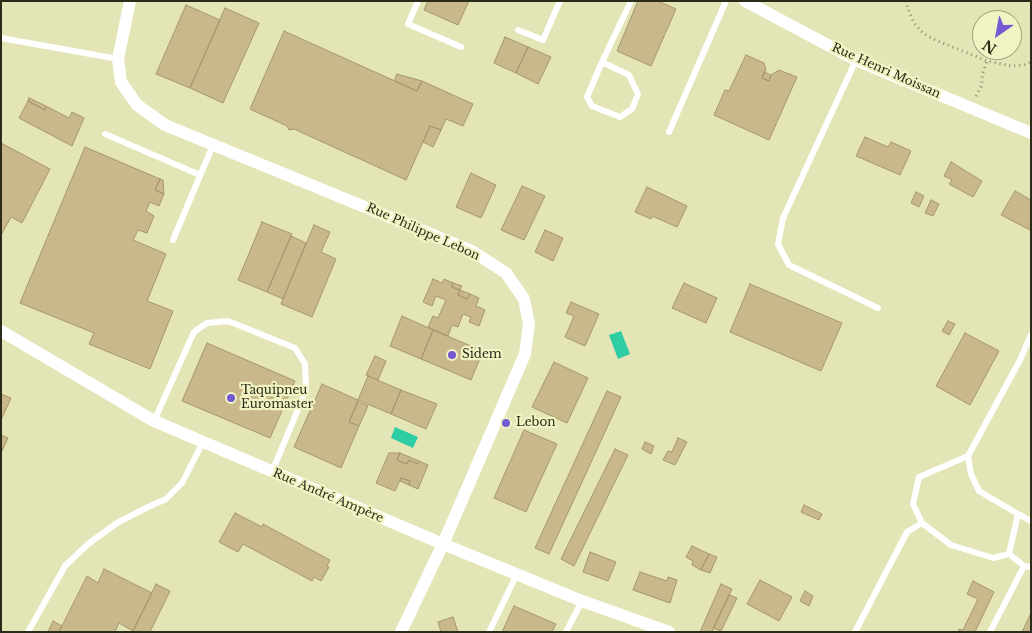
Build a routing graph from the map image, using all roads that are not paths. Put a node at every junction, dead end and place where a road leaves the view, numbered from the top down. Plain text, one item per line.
1 (130, 1) edge
2 (418, 1) edge
3 (560, 1) edge
4 (631, 1) edge
5 (726, 1) edge
6 (745, 1) edge
7 (518, 30) dead end
8 (1, 38) edge
9 (461, 47) dead end
10 (118, 59) junction
11 (856, 60) junction
12 (602, 62) junction
13 (669, 132) dead end
14 (1031, 133) edge
15 (105, 134) dead end
16 (213, 144) junction
17 (200, 175) junction
18 (173, 240) dead end
19 (878, 308) dead end
20 (1, 331) edge
21 (1031, 335) edge
22 (154, 421) junction
23 (203, 442) junction
24 (968, 456) junction
25 (272, 472) junction
26 (1018, 514) junction
27 (1031, 521) edge
28 (922, 523) junction
29 (443, 544) junction
30 (1009, 554) junction
31 (1028, 566) edge
32 (517, 574) junction
33 (582, 600) junction
34 (645, 628) edge
35 (28, 632) edge
36 (401, 632) edge
37 (489, 632) edge
38 (566, 632) edge
39 (669, 632) edge
40 (855, 632) edge
41 (990, 632) edge

1 - 10 street, Rue Philippe Lebon
2 - 9 lane
3 - 7 lane
4 - 12 lane
5 - 13 lane
6 - 11 street, Rue Henri Moissan
8 - 10 lane
10 - 16 street, Rue Philippe Lebon
11 - 14 street, Rue Henri Moissan
11 - 19 lane
12 - 12 lane
15 - 17 lane
16 - 17 lane
16 - 29 street, Rue Philippe Lebon
17 - 18 lane
20 - 22 street, Rue André Ampère
21 - 24 lane
22 - 23 street, Rue André Ampère
22 - 25 lane
23 - 25 street, Rue André Ampère
23 - 35 lane
24 - 26 lane
24 - 28 lane
25 - 29 street, Rue André Ampère
26 - 27 lane
26 - 30 lane
28 - 30 lane
28 - 40 lane
29 - 32 street, Rue André Ampère
29 - 36 street, Rue Philippe Lebon
30 - 31 lane
31 - 41 lane
32 - 33 street, Rue André Ampère
32 - 37 lane
33 - 34 street, Rue André Ampère
33 - 38 lane
34 - 39 street, Rue André Ampère

